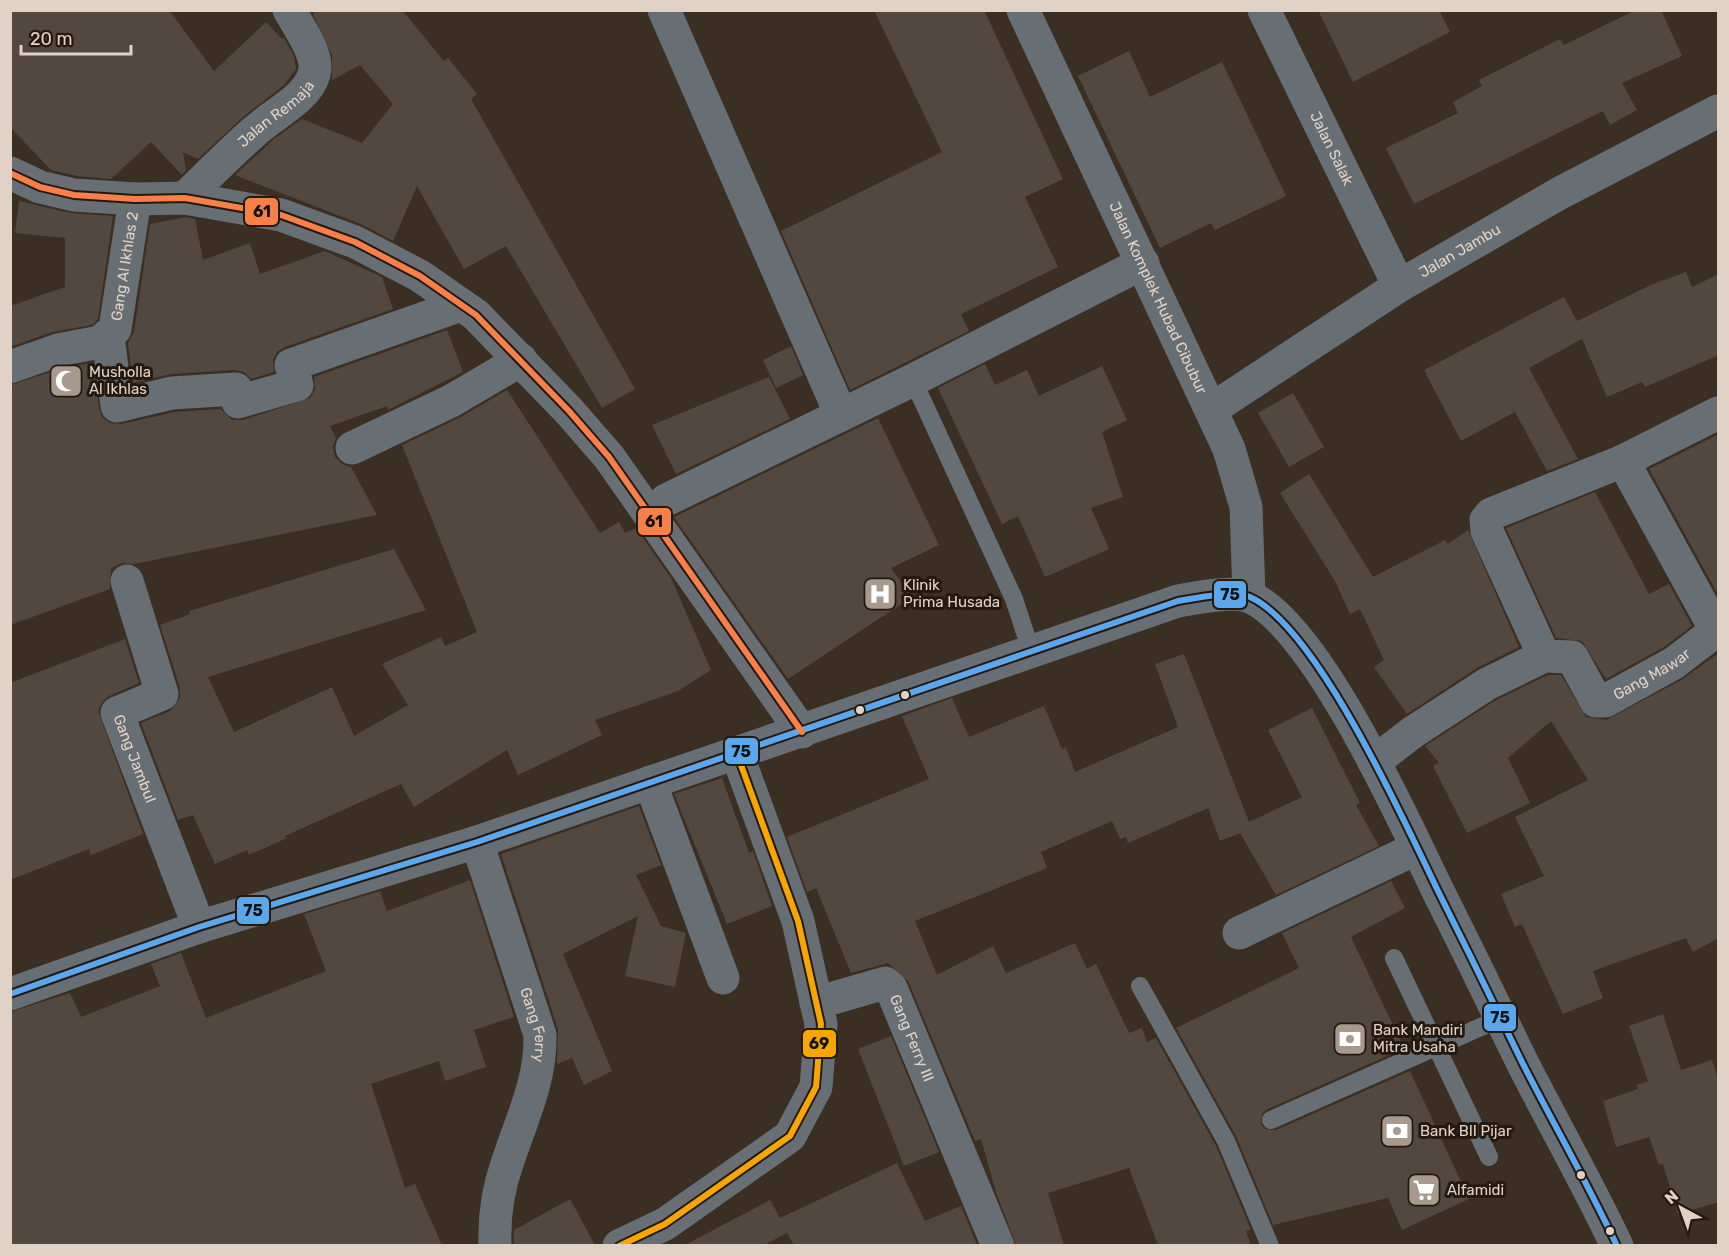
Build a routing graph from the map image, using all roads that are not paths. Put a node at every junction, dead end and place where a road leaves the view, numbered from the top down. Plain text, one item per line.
1 (289, 10) edge
2 (664, 10) edge
3 (1023, 10) edge
4 (1264, 10) edge
5 (1719, 111) edge
6 (10, 173) edge
7 (185, 198) junction
8 (135, 199) junction
9 (1143, 263) junction
10 (1399, 286) junction
11 (461, 305) junction
12 (108, 336) junction
13 (521, 360) junction
14 (10, 367) edge
15 (913, 380) junction
16 (1212, 410) junction
17 (1719, 413) edge
18 (841, 415) junction
19 (352, 448) dead end
20 (1623, 461) junction
21 (666, 500) dead end
22 (127, 581) dead end
23 (1249, 597) junction
24 (1718, 632) edge
25 (1031, 651) junction
26 (1544, 656) junction
27 (802, 732) junction
28 (737, 754) junction
29 (1374, 762) junction
30 (650, 782) junction
31 (477, 842) junction
32 (1417, 848) junction
33 (199, 927) junction
34 (1239, 933) dead end
35 (1394, 958) dead end
36 (723, 978) dead end
37 (1140, 986) dead end
38 (10, 994) edge
39 (816, 1003) junction
40 (1501, 1018) junction
41 (1435, 1046) junction
42 (1271, 1120) dead end
43 (1489, 1157) dead end
44 (495, 1245) edge
45 (619, 1245) edge
46 (998, 1245) edge
47 (1270, 1245) edge
48 (1617, 1245) edge

1 - 7 street, Jalan Remaja
2 - 18 street
3 - 9 street, Jalan Komplek Hubad Cibubur
4 - 10 street, Jalan Salak
5 - 10 street, Jalan Jambu
6 - 8 street
7 - 8 street
7 - 11 street
8 - 12 street, Gang Al Ikhlas 2
9 - 15 street
9 - 16 street, Jalan Komplek Hubad Cibubur
10 - 16 street, Jalan Jambu
11 - 12 street
11 - 13 street
12 - 14 street, Gang Al Ikhlas 2
13 - 19 street
13 - 27 street
15 - 18 street
15 - 25 lane
16 - 23 street, Jalan Komplek Hubad Cibubur
17 - 20 street
18 - 21 street
20 - 24 street, Gang Mawar
20 - 26 street
22 - 33 street, Gang Jambul
23 - 25 street
23 - 29 street
24 - 26 street, Gang Mawar
25 - 27 street
26 - 29 street
27 - 28 street
28 - 30 street
28 - 39 street
29 - 32 street
30 - 31 street
30 - 36 street
31 - 33 street
31 - 44 street, Gang Ferry
32 - 34 street
32 - 40 street
33 - 38 street
35 - 41 lane
37 - 47 lane
39 - 45 street
39 - 46 street, Gang Ferry III
40 - 41 lane
40 - 48 street
41 - 42 lane
41 - 43 lane

